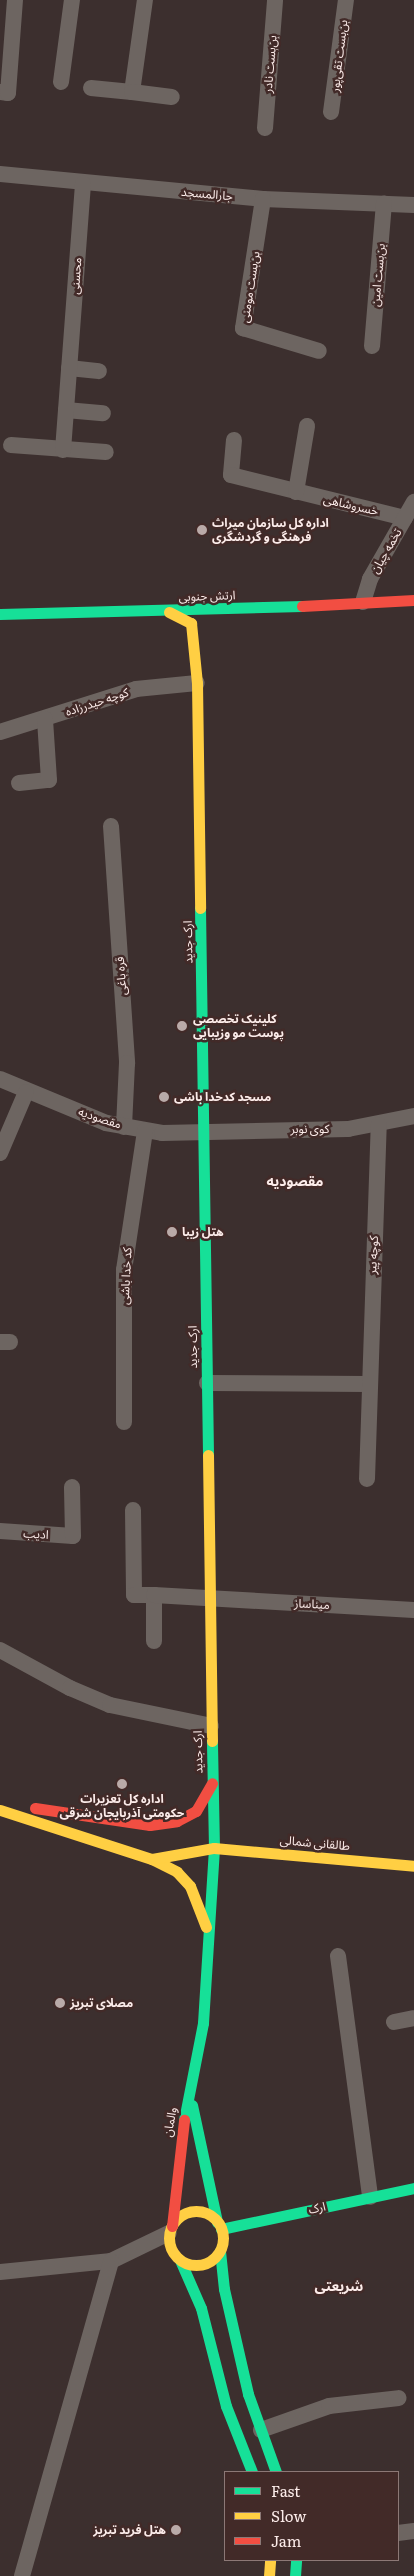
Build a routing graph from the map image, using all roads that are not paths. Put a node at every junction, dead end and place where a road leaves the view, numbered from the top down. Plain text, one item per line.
1 (15, 0) edge
2 (72, 0) edge
3 (145, 0) edge
4 (275, 0) edge
5 (346, 0) edge
6 (61, 82) dead end
7 (91, 88) dead end
8 (0, 92) edge
9 (132, 92) junction
10 (172, 97) dead end
11 (331, 112) dead end
12 (264, 128) dead end
13 (0, 174) edge
14 (83, 184) junction
15 (264, 199) junction
16 (384, 204) junction
17 (414, 204) edge
18 (372, 346) dead end
19 (319, 351) dead end
20 (69, 368) junction
21 (98, 371) dead end
22 (66, 410) junction
23 (103, 413) dead end
24 (307, 426) dead end
25 (234, 440) dead end
26 (11, 445) dead end
27 (63, 450) junction
28 (106, 452) dead end
29 (296, 492) junction
30 (414, 502) edge
31 (406, 518) junction
32 (414, 600) edge
33 (362, 602) junction
34 (168, 612) junction
35 (0, 614) edge
36 (345, 616) dead end
37 (194, 632) junction
38 (197, 683) junction
39 (45, 719) junction
40 (0, 732) edge
41 (19, 783) dead end
42 (111, 826) dead end
43 (0, 1079) edge
44 (26, 1092) junction
45 (414, 1116) edge
46 (379, 1125) junction
47 (124, 1127) junction
48 (145, 1130) junction
49 (206, 1132) junction
50 (0, 1153) edge
51 (207, 1383) junction
52 (367, 1384) junction
53 (124, 1422) dead end
54 (366, 1479) dead end
55 (72, 1487) dead end
56 (133, 1510) dead end
57 (0, 1531) edge
58 (154, 1595) junction
59 (210, 1599) junction
60 (414, 1610) edge
61 (154, 1641) dead end
62 (0, 1650) edge
63 (211, 1726) junction
64 (212, 1783) junction
65 (0, 1804) edge
66 (0, 1810) edge
67 (214, 1848) junction
68 (152, 1859) junction
69 (414, 1866) edge
70 (210, 1945) junction
71 (338, 1956) dead end
72 (414, 2018) edge
73 (394, 2022) dead end
74 (189, 2094) junction
75 (414, 2188) edge
76 (370, 2197) junction
77 (219, 2225) junction
78 (171, 2229) junction
79 (220, 2251) junction
80 (180, 2260) junction
81 (111, 2261) junction
82 (0, 2272) edge
83 (399, 2398) dead end
84 (261, 2430) junction
85 (252, 2471) edge
86 (276, 2471) edge
87 (414, 2531) edge
88 (399, 2534) edge
89 (270, 2561) edge
90 (296, 2561) edge
91 (22, 2576) edge
92 (269, 2576) edge
93 (295, 2576) edge

1 - 8 street
2 - 6 street
3 - 9 street
4 - 12 street, بن‌بست نادر
5 - 11 street, بن‌بست تقی‌پور
7 - 9 street
9 - 10 street
13 - 14 street, جارالمسجد
14 - 15 street, جارالمسجد
14 - 20 street, محسنی
15 - 16 street, جارالمسجد
15 - 19 street, بن‌بست مومنی
16 - 17 street, جارالمسجد
16 - 18 street, بن‌بست امین
20 - 21 street
20 - 22 street, محسنی
22 - 23 street
22 - 27 street, محسنی
24 - 29 street
25 - 29 street, خسروشاهی
26 - 27 street
27 - 28 street
29 - 31 street, خسروشاهی
30 - 31 street, تخمه چیان
31 - 33 street, تخمه چیان
32 - 33 main road, ارتش جنوبی
33 - 34 main road, ارتش جنوبی
34 - 35 main road, ارتش جنوبی
34 - 37 main road
36 - 37 main road, ارتش جنوبی
37 - 38 main road, ارک جدید
38 - 39 street, کوچه حیدرزاده
38 - 49 main road, ارک جدید
39 - 40 street, کوچه حیدرزاده
39 - 41 street
42 - 47 street, قره باغی
43 - 44 street, مقصودیه
44 - 47 street, مقصودیه
44 - 50 street
45 - 46 street, کوی نوبر
46 - 49 street, کوی نوبر
46 - 52 street, کوچه پیر
47 - 48 street, مقصودیه
48 - 49 street, مقصودیه
48 - 53 street, کد خدا باشی
49 - 51 main road, ارک جدید
51 - 52 street
51 - 59 main road, ارک جدید
52 - 54 street, کوچه پیر
55 - 57 street, ادیب
56 - 58 street, میناساز
58 - 59 street, میناساز
58 - 61 street
59 - 60 street, میناساز
59 - 63 main road, ارک جدید
62 - 63 street
63 - 64 main road, ارک جدید
64 - 65 main road
64 - 67 main road, ارک جدید
66 - 68 main road
67 - 68 main road, طالقانی شمالی
67 - 69 main road, طالقانی شمالی
67 - 70 main road, ارک جدید
68 - 70 main road
70 - 74 main road, ارک جدید
71 - 76 street
72 - 73 street
74 - 77 main road, والمان
74 - 78 main road, والمان
75 - 76 main road, ارک
76 - 77 main road, ارک
77 - 78 main road
77 - 79 main road
78 - 80 main road
78 - 81 street
79 - 80 main road
79 - 84 main road
80 - 85 main road
81 - 82 street
81 - 91 street
83 - 84 street
84 - 86 main road
87 - 88 street
89 - 92 main road
90 - 93 main road

